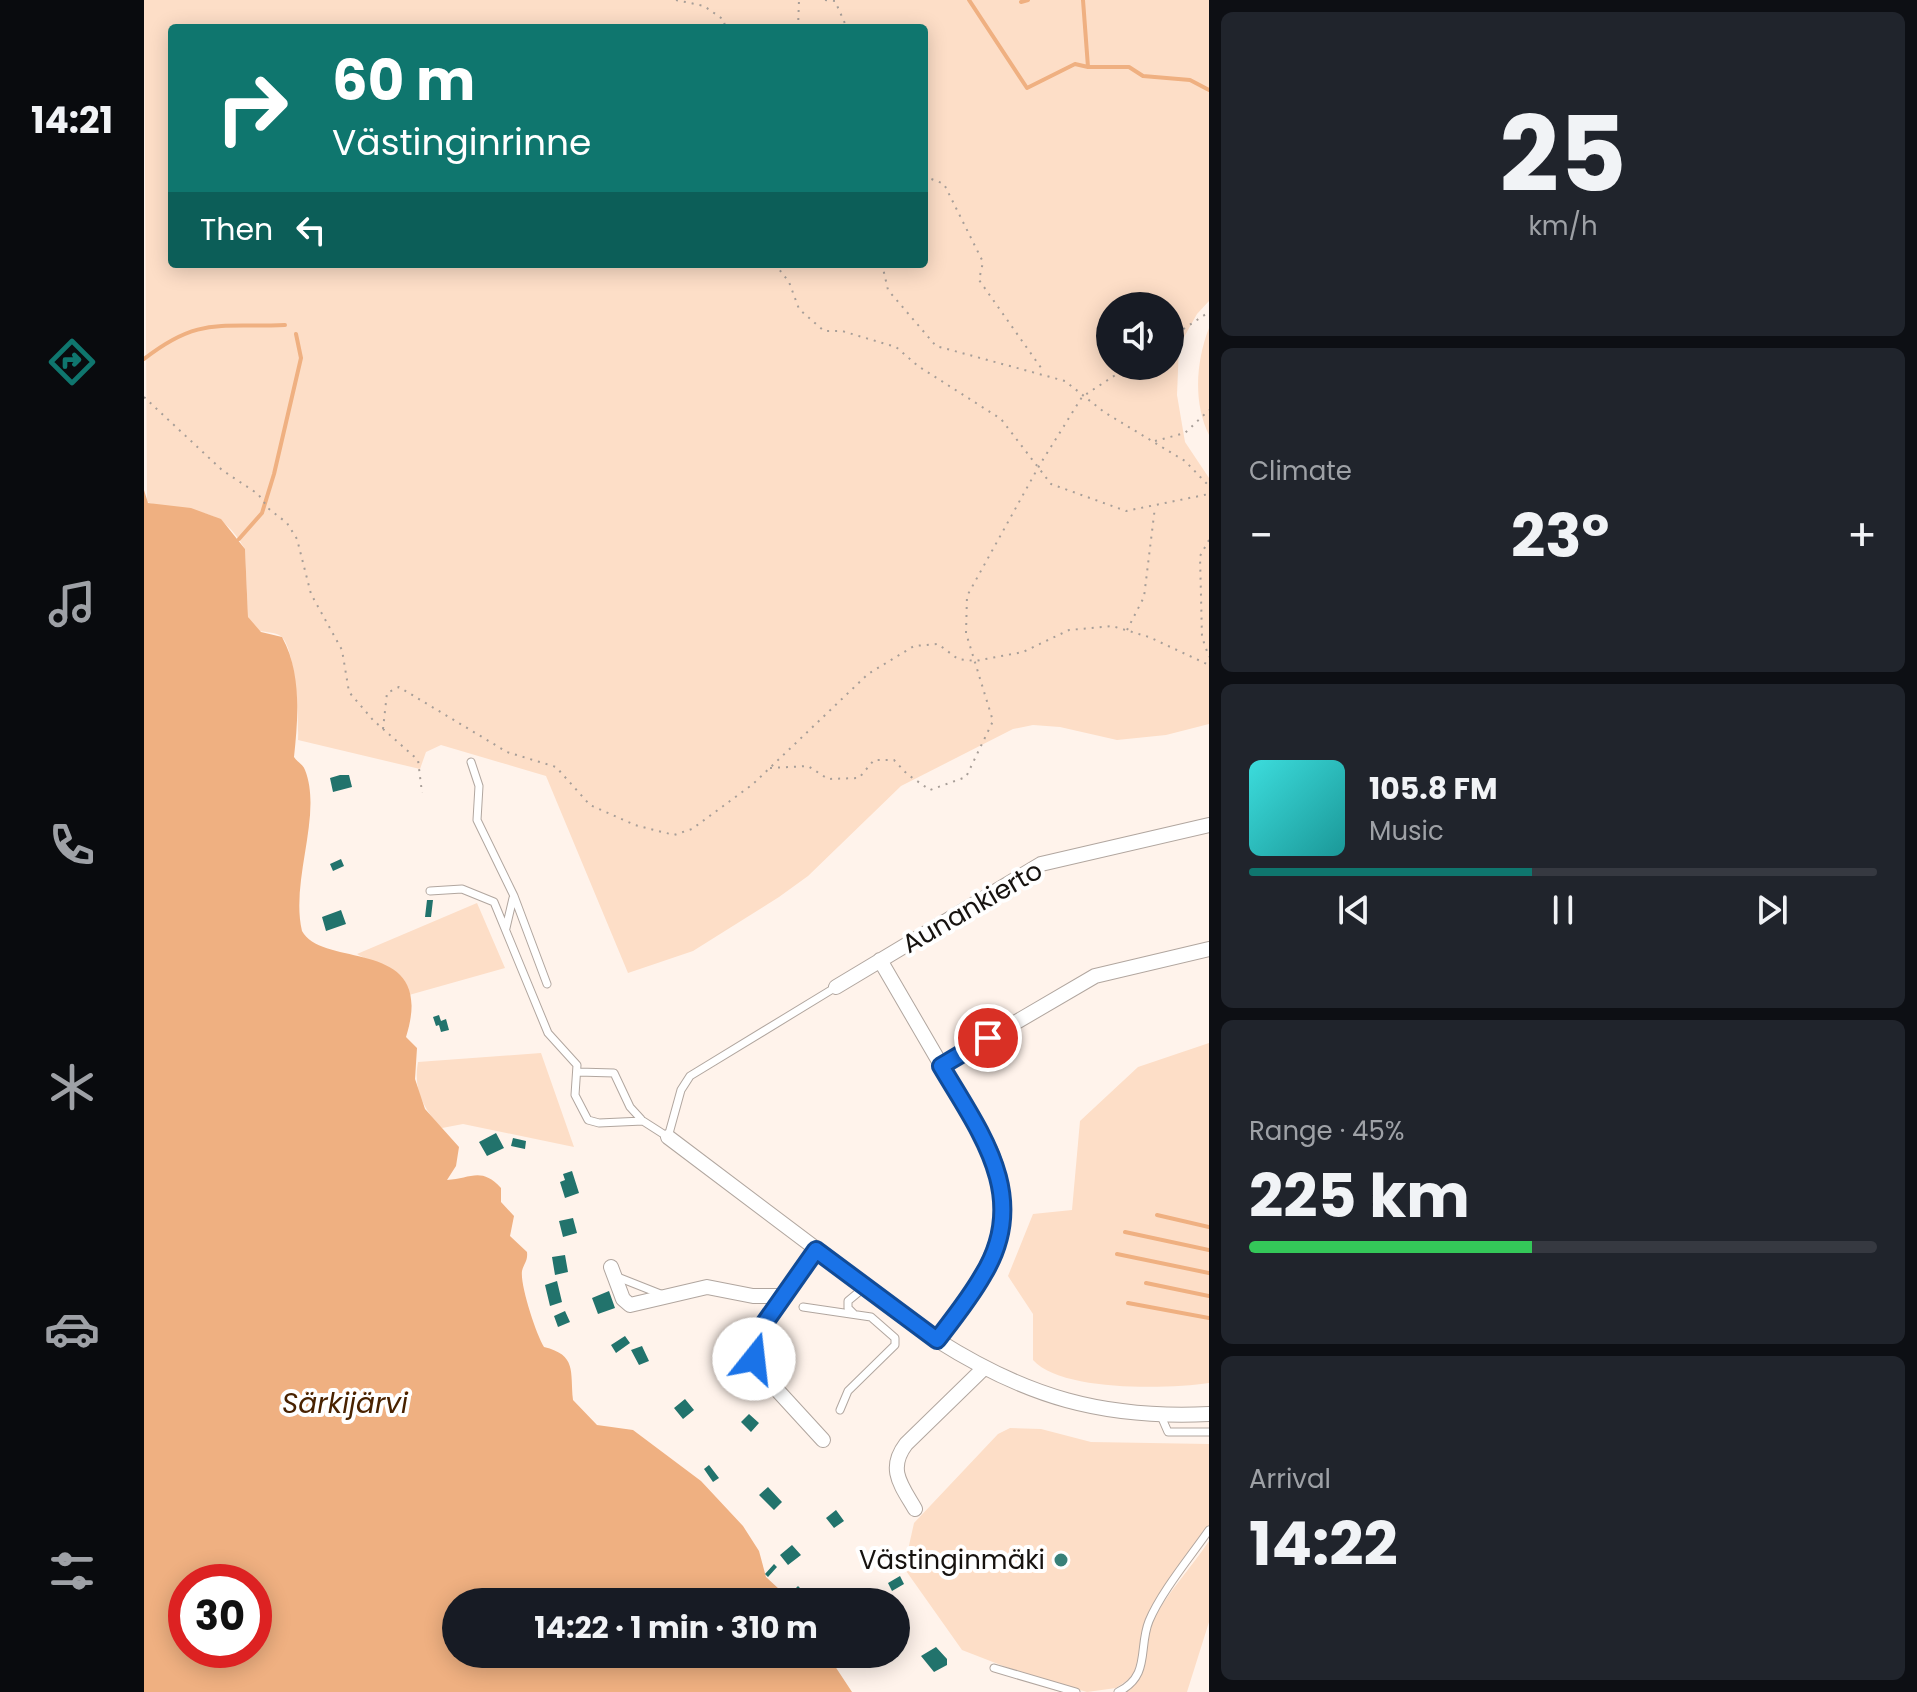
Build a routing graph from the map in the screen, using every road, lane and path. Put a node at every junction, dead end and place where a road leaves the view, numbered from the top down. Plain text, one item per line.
1 (676, 0) edge
2 (799, 0) edge
3 (825, 0) edge
4 (724, 24) edge
5 (798, 24) edge
6 (845, 24) edge
7 (928, 178) edge
8 (778, 268) edge
9 (883, 268) edge
10 (1209, 312) edge
11 (1184, 329) edge
12 (1045, 373) junction
13 (1108, 380) edge
14 (144, 397) edge
15 (1082, 397) junction
16 (1209, 410) edge
17 (1154, 442) junction
18 (1039, 466) junction
19 (1209, 486) edge
20 (1209, 494) edge
21 (1156, 505) junction
22 (1209, 540) edge
23 (1127, 630) junction
24 (1209, 657) edge
25 (975, 661) junction
26 (1209, 665) edge
27 (383, 729) junction
28 (471, 762) dead end
29 (769, 768) junction
30 (422, 793) dead end
31 (1209, 825) edge
32 (430, 891) dead end
33 (514, 896) junction
34 (505, 931) junction
35 (1209, 949) edge
36 (880, 960) junction
37 (547, 984) dead end
38 (836, 987) joint
39 (941, 1066) junction
40 (578, 1072) junction
41 (643, 1121) junction
42 (668, 1137) junction
43 (816, 1250) junction
44 (613, 1271) joint
45 (866, 1286) junction
46 (784, 1296) junction
47 (669, 1298) junction
48 (803, 1307) dead end
49 (855, 1315) junction
50 (937, 1340) junction
51 (983, 1369) junction
52 (840, 1410) dead end
53 (1209, 1414) edge
54 (1161, 1416) junction
55 (1209, 1432) edge
56 (823, 1440) dead end
57 (915, 1509) dead end
58 (1209, 1530) edge
59 (994, 1668) dead end
60 (1076, 1692) edge
61 (1118, 1692) edge

1 - 4 path
2 - 5 path
3 - 6 path
7 - 12 path
8 - 18 path
9 - 12 path
10 - 11 path
12 - 15 path
13 - 15 path
14 - 27 path
15 - 17 path
15 - 18 path
16 - 17 path
17 - 19 path
18 - 21 path
18 - 25 path
20 - 21 path
21 - 23 path
22 - 24 path
23 - 25 path
23 - 26 path
25 - 29 path
25 - 29 path
27 - 29 path
27 - 30 path
28 - 33 lane
31 - 36 street, Aunankierto
32 - 34 lane
33 - 34 lane
33 - 37 lane
34 - 40 lane
35 - 39 street
36 - 38 street, Aunankierto
36 - 39 street
38 - 42 lane
39 - 50 street
40 - 41 lane
40 - 41 lane
41 - 42 lane
42 - 43 street
43 - 45 street
43 - 46 street
44 - 47 lane
44 - 47 street
45 - 49 lane
45 - 50 street
46 - 47 street
46 - 56 street
48 - 49 lane
49 - 52 lane
50 - 51 street
51 - 54 street
51 - 57 street
53 - 54 street
54 - 55 lane
58 - 61 lane
59 - 60 lane

